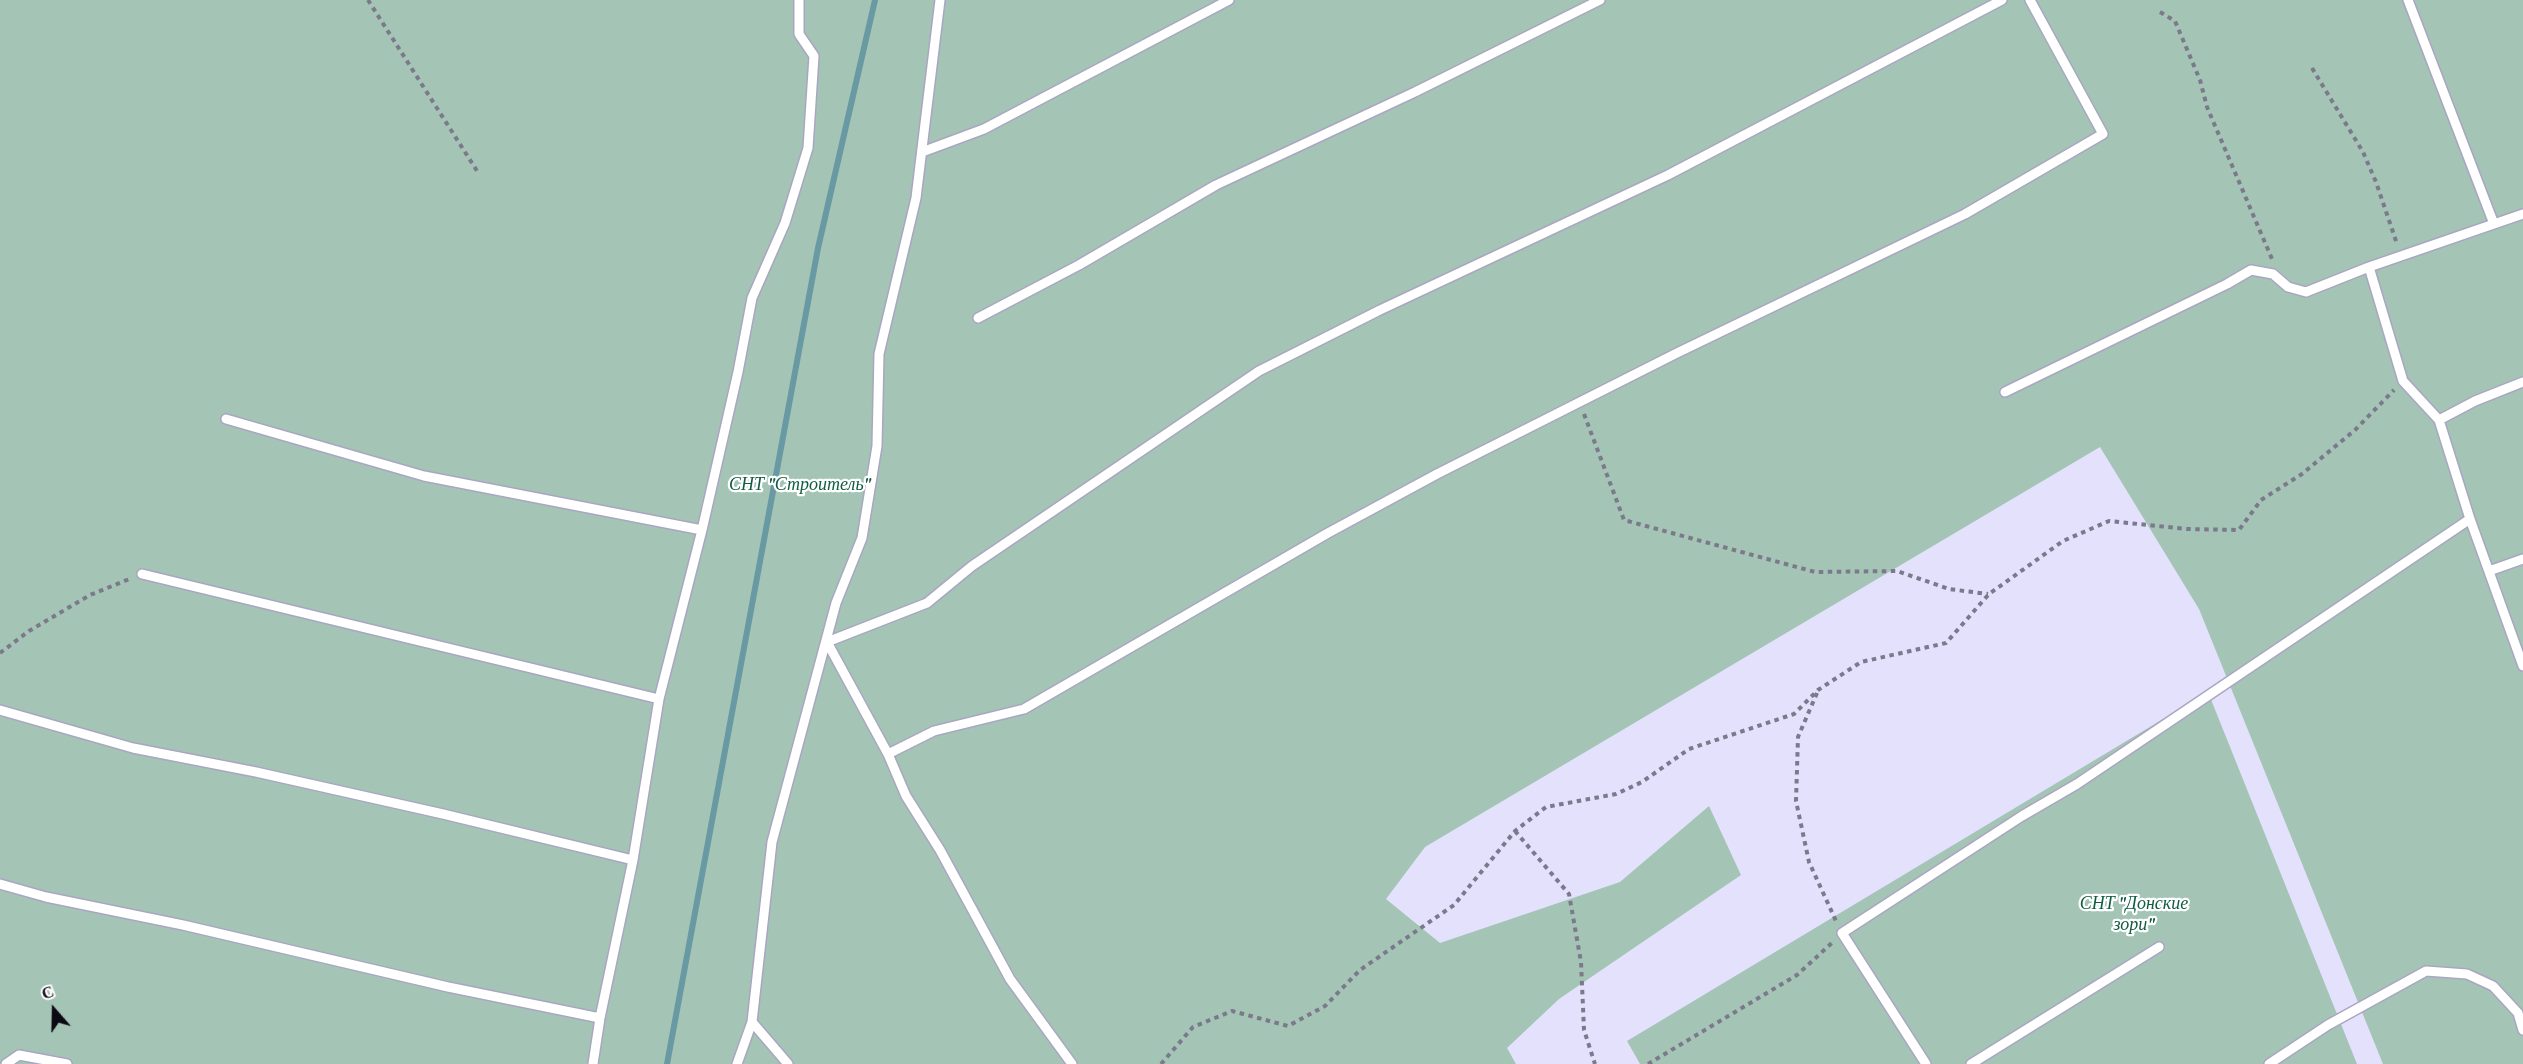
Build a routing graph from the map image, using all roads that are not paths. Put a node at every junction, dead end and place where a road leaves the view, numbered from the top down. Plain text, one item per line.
1 (799, 0) edge
2 (940, 0) edge
3 (1229, 0) edge
4 (1600, 0) edge
5 (2002, 0) edge
6 (2030, 0) edge
7 (2408, 0) edge
8 (922, 152) junction
9 (2523, 214) edge
10 (2494, 224) junction
11 (2369, 267) junction
12 (978, 318) dead end
13 (2523, 382) edge
14 (2005, 392) dead end
15 (226, 419) dead end
16 (2439, 420) junction
17 (2470, 519) junction
18 (702, 530) junction
19 (2523, 559) edge
20 (2489, 571) junction
21 (142, 574) road end
22 (826, 642) junction
23 (2523, 666) edge
24 (659, 699) junction
25 (0, 710) edge
26 (888, 754) junction
27 (633, 860) junction
28 (0, 884) edge
29 (2158, 947) dead end
30 (600, 1018) junction
31 (752, 1022) junction
32 (2523, 1030) edge
33 (6, 1064) edge
34 (67, 1064) edge
35 (593, 1064) edge
36 (737, 1064) edge
37 (788, 1064) edge
38 (1072, 1064) edge
39 (1926, 1064) edge
40 (1971, 1064) edge
41 (2269, 1064) edge

1 - 18 lane
2 - 8 lane
3 - 8 lane
4 - 12 lane
5 - 22 lane
6 - 26 lane
7 - 10 lane
8 - 22 lane
9 - 10 lane
10 - 11 lane
11 - 14 lane
11 - 16 lane
13 - 16 lane
15 - 18 lane
16 - 17 lane
17 - 20 lane
17 - 39 lane
18 - 24 lane
19 - 20 lane
20 - 23 lane
21 - 24 lane
22 - 26 lane
22 - 31 lane
24 - 27 lane
25 - 27 lane
26 - 38 lane
27 - 30 lane
28 - 30 lane
29 - 40 lane
30 - 35 lane
31 - 36 lane
31 - 37 lane
32 - 41 lane
33 - 34 lane

